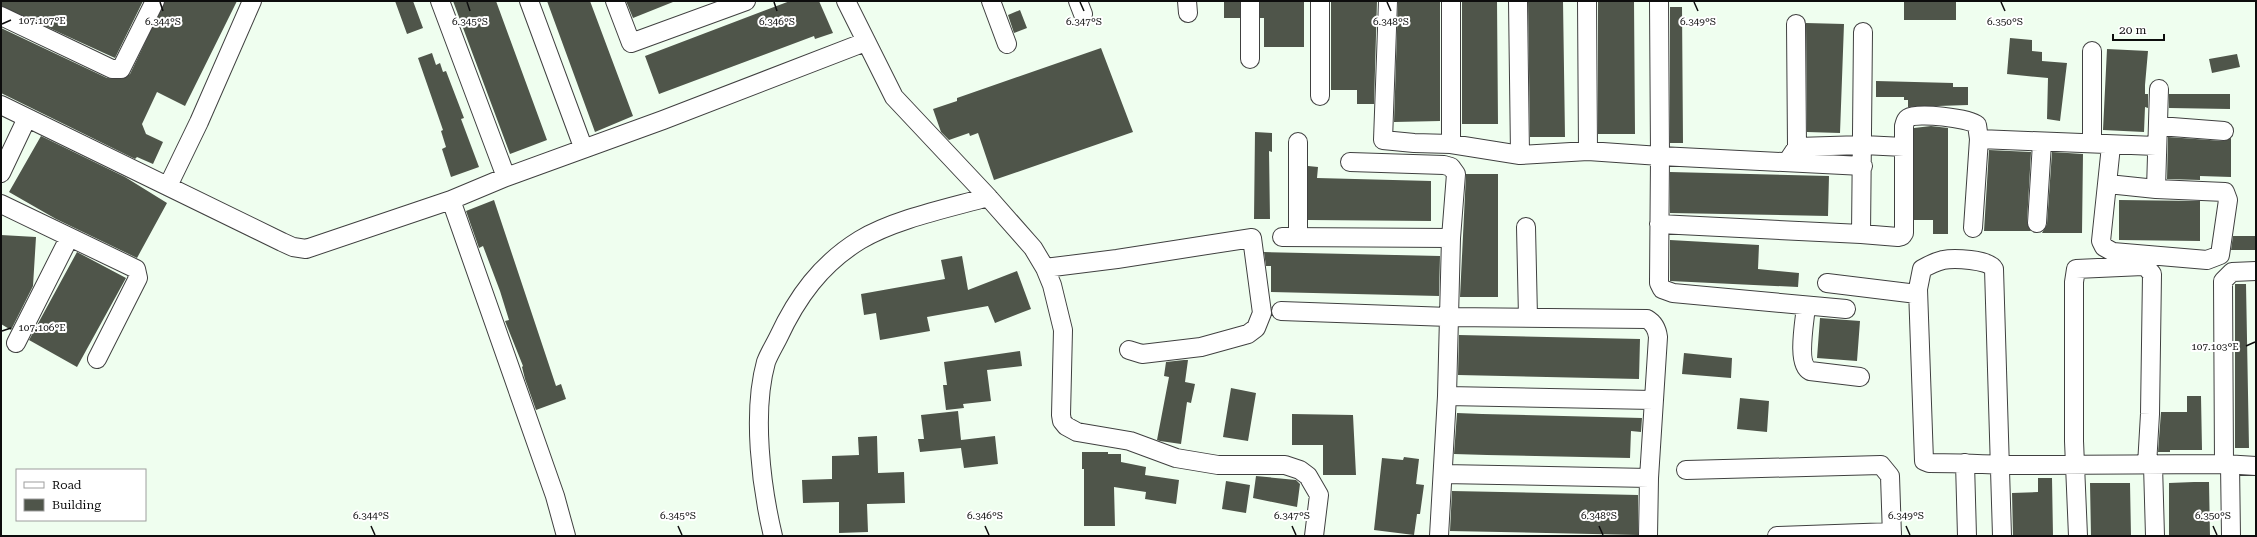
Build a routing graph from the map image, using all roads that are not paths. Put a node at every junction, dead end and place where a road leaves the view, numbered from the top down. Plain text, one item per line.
1 (252, 1) edge
2 (440, 1) edge
3 (529, 1) edge
4 (615, 1) edge
5 (746, 1) edge
6 (846, 1) edge
7 (991, 1) edge
8 (1250, 1) edge
9 (1320, 1) edge
10 (1388, 1) edge
11 (1451, 1) edge
12 (1518, 1) edge
13 (1587, 1) edge
14 (1659, 1) edge
15 (151, 2) edge
16 (1, 16) edge
17 (1796, 24) dead end
18 (1863, 32) dead end
19 (860, 44) dead end
20 (1007, 44) dead end
21 (2092, 51) dead end
22 (1250, 59) dead end
23 (2159, 89) dead end
24 (1320, 96) dead end
25 (1, 105) edge
26 (27, 118) junction
27 (2159, 126) junction
28 (2224, 130) dead end
29 (1979, 139) junction
30 (1298, 142) dead end
31 (2092, 142) junction
32 (2042, 143) junction
33 (1451, 144) junction
34 (1863, 145) junction
35 (2111, 146) junction
36 (2156, 146) junction
37 (583, 147) junction
38 (1797, 147) junction
39 (1904, 147) junction
40 (1588, 151) junction
41 (1520, 155) junction
42 (1660, 156) junction
43 (1350, 162) dead end
44 (1787, 162) junction
45 (1863, 166) junction
46 (1, 173) edge
47 (506, 177) junction
48 (2108, 184) junction
49 (168, 186) junction
50 (2156, 189) junction
51 (988, 197) junction
52 (451, 200) junction
53 (1, 204) edge
54 (2037, 223) dead end
55 (1659, 224) junction
56 (1526, 227) dead end
57 (1973, 228) dead end
58 (1861, 234) junction
59 (69, 238) junction
60 (1451, 238) junction
61 (1045, 268) junction
62 (2256, 271) edge
63 (1828, 283) dead end
64 (1917, 294) junction
65 (1806, 306) junction
66 (1846, 309) dead end
67 (1281, 311) dead end
68 (1528, 317) junction
69 (1449, 318) junction
70 (16, 343) dead end
71 (1129, 350) dead end
72 (96, 358) dead end
73 (1860, 378) dead end
74 (1447, 396) junction
75 (1653, 400) junction
76 (1964, 463) junction
77 (2227, 464) junction
78 (1999, 465) junction
79 (2075, 465) junction
80 (2150, 465) junction
81 (2256, 466) edge
82 (1686, 470) dead end
83 (1443, 474) junction
84 (1649, 478) junction
85 (1892, 534) edge
86 (566, 536) edge
87 (773, 536) edge
88 (1314, 536) edge
89 (1439, 536) edge
90 (1648, 536) edge
91 (1777, 536) edge
92 (1967, 536) edge
93 (2002, 536) edge
94 (2078, 536) edge
95 (2155, 536) edge
96 (2231, 536) edge

1 - 49 street
2 - 47 street
3 - 37 street
4 - 5 street
6 - 51 street
7 - 20 street
8 - 22 street
9 - 24 street
10 - 33 street
11 - 33 street
12 - 41 street
13 - 40 street
14 - 42 street
15 - 16 street
17 - 38 street
18 - 34 street
19 - 37 street
21 - 31 street
23 - 27 street
25 - 26 street
26 - 46 street
26 - 49 street
27 - 28 street
27 - 36 street
29 - 32 street
29 - 39 street
29 - 57 street
30 - 60 street
31 - 32 street
31 - 35 street
32 - 54 street
33 - 41 street
34 - 38 street
34 - 39 street
34 - 45 street
35 - 36 street
35 - 48 street
36 - 50 street
37 - 47 street
38 - 44 street
39 - 58 street
40 - 41 street
40 - 42 street
42 - 44 street
42 - 55 street
43 - 60 street
44 - 45 street
45 - 58 street
47 - 52 street
48 - 50 street
48 - 50 street
49 - 52 street
51 - 61 street
51 - 87 street
52 - 86 street
53 - 59 street
55 - 58 street
55 - 65 street
56 - 68 street
59 - 70 street
59 - 72 street
60 - 69 street
61 - 71 street
61 - 88 street
62 - 77 street
63 - 64 street
64 - 76 street
64 - 78 street
65 - 66 street
65 - 73 street
67 - 69 street
68 - 69 street
68 - 75 street
69 - 74 street
74 - 75 street
74 - 83 street
75 - 84 street
76 - 78 street
76 - 92 street
77 - 80 street
77 - 81 street
77 - 96 street
78 - 79 street
78 - 93 street
79 - 80 street
79 - 80 street
79 - 94 street
80 - 95 street
82 - 85 street
83 - 84 street
83 - 89 street
84 - 90 street
85 - 91 street

